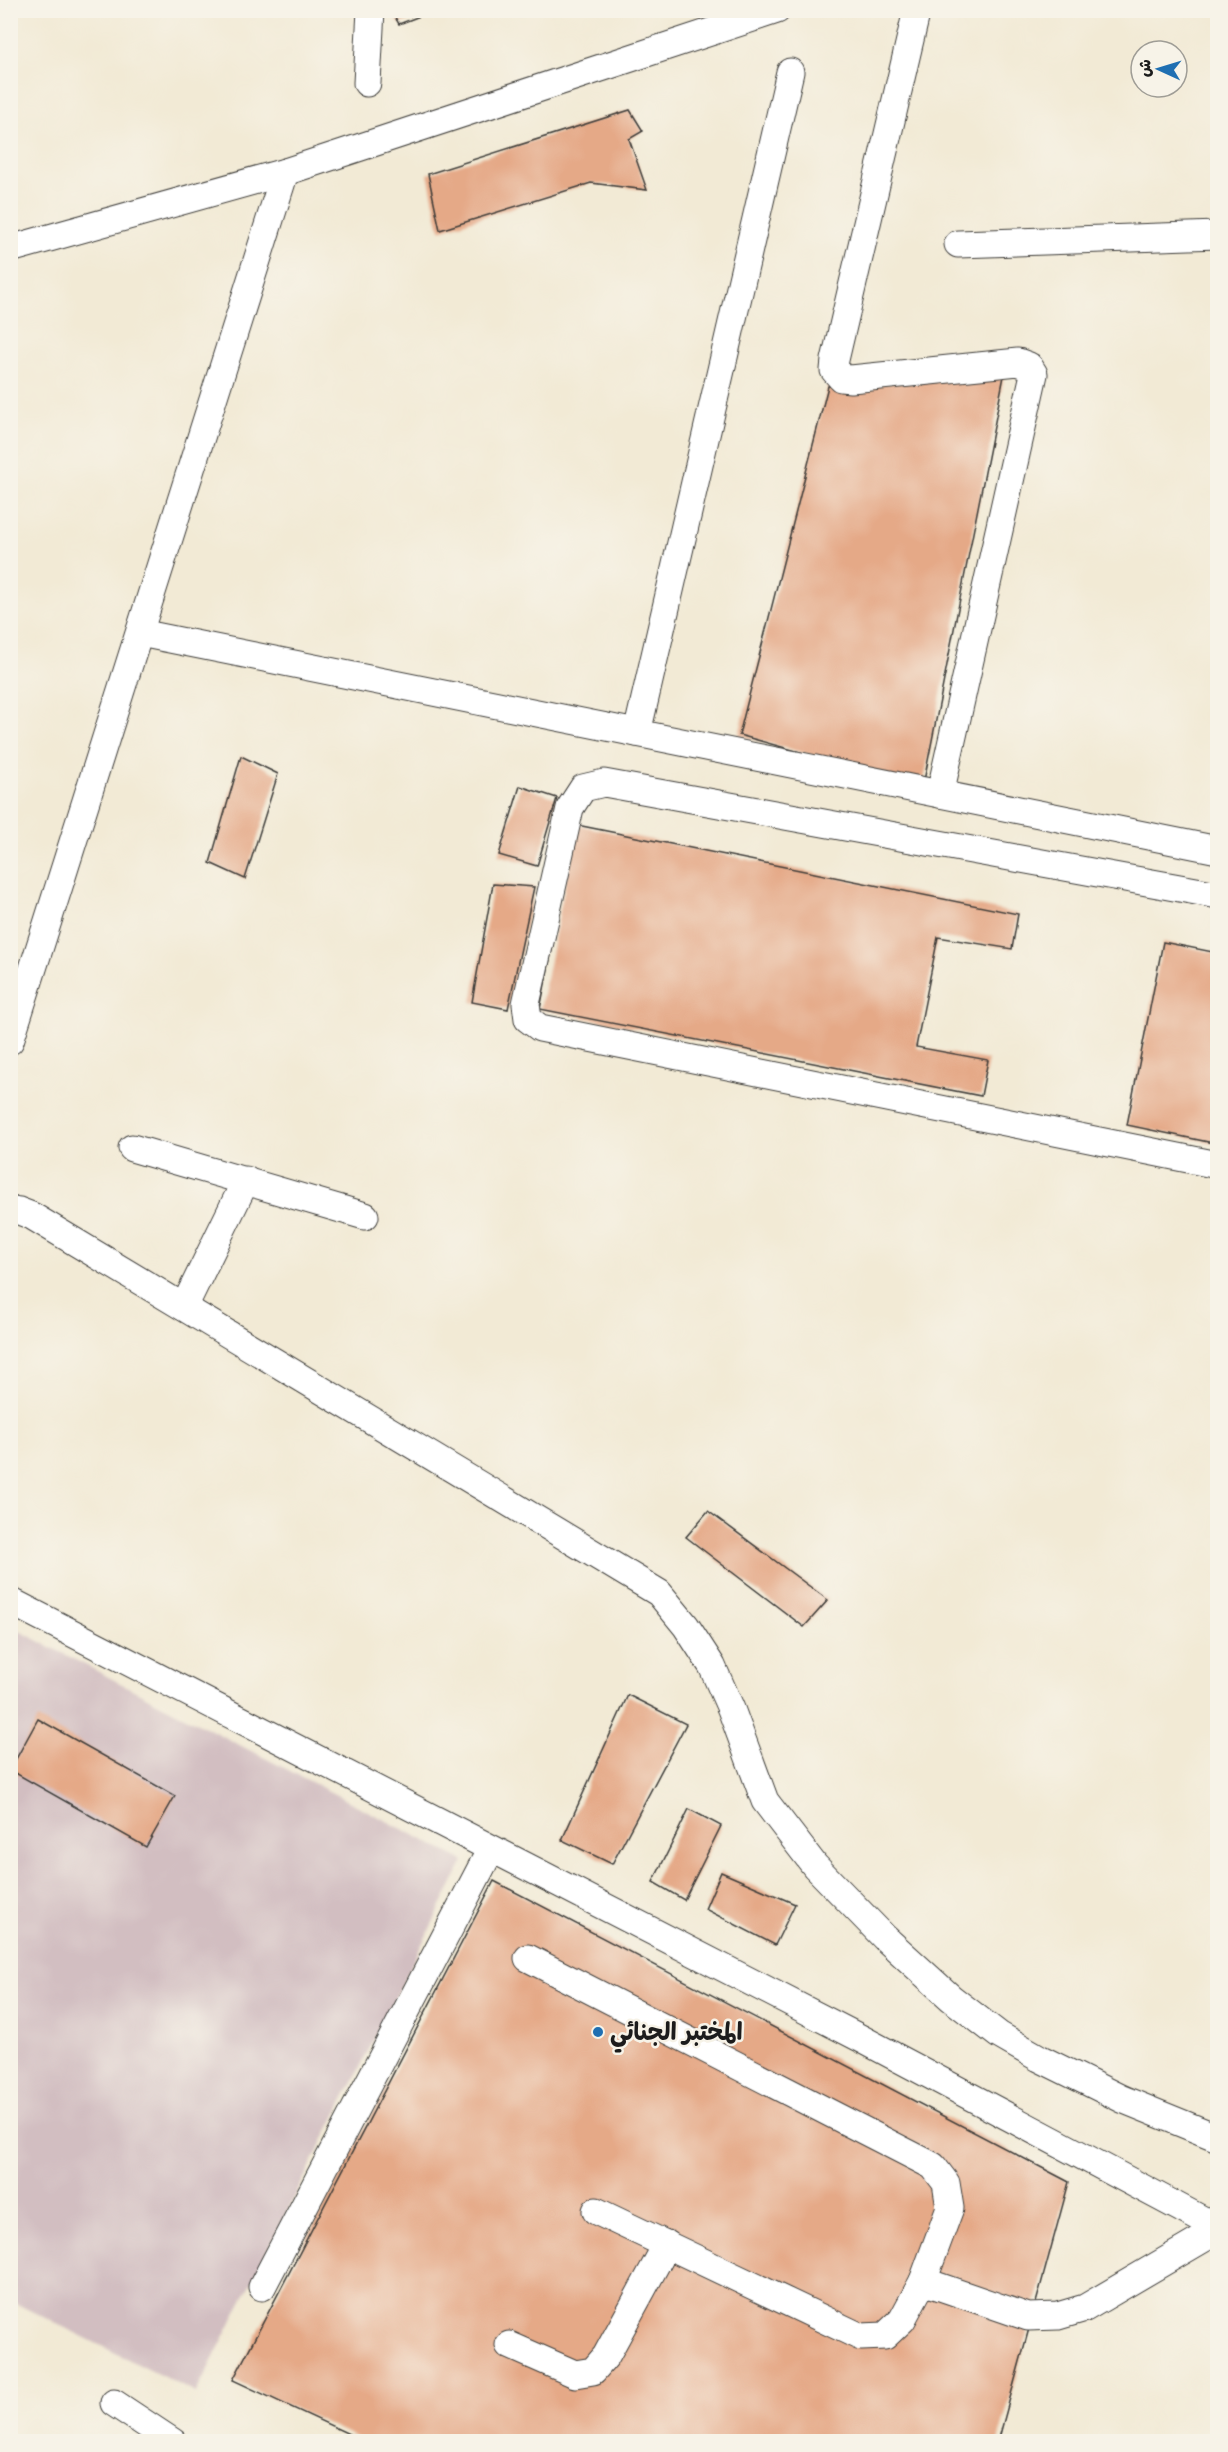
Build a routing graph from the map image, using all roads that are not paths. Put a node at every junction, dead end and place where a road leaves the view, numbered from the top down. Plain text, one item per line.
1 (371, 10) edge
2 (777, 10) edge
3 (916, 10) edge
4 (790, 72) dead end
5 (367, 83) dead end
6 (285, 172) junction
7 (1218, 235) edge
8 (958, 244) dead end
9 (10, 249) edge
10 (140, 633) junction
11 (637, 733) junction
12 (940, 794) junction
13 (1218, 850) edge
14 (1218, 895) edge
15 (10, 1041) edge
16 (132, 1148) dead end
17 (1218, 1166) edge
18 (246, 1180) junction
19 (10, 1210) edge
20 (365, 1216) dead end
21 (184, 1307) junction
22 (10, 1601) edge
23 (491, 1849) junction
24 (528, 1958) dead end
25 (1218, 2138) edge
26 (596, 2211) dead end
27 (1218, 2229) edge
28 (667, 2244) junction
29 (922, 2281) junction
30 (262, 2287) dead end
31 (509, 2345) dead end
32 (114, 2403) dead end
33 (173, 2442) edge

1 - 5 street
2 - 6 street
3 - 12 street
4 - 11 street
6 - 9 street
6 - 10 street
7 - 8 street
10 - 11 street
10 - 15 street
11 - 12 street
12 - 13 street
14 - 17 street
16 - 18 street
18 - 20 street
18 - 21 street
19 - 21 street
21 - 25 street
22 - 23 street
23 - 27 street
23 - 30 street
24 - 29 street
26 - 28 street
27 - 29 street
28 - 29 street
28 - 31 street
32 - 33 street

